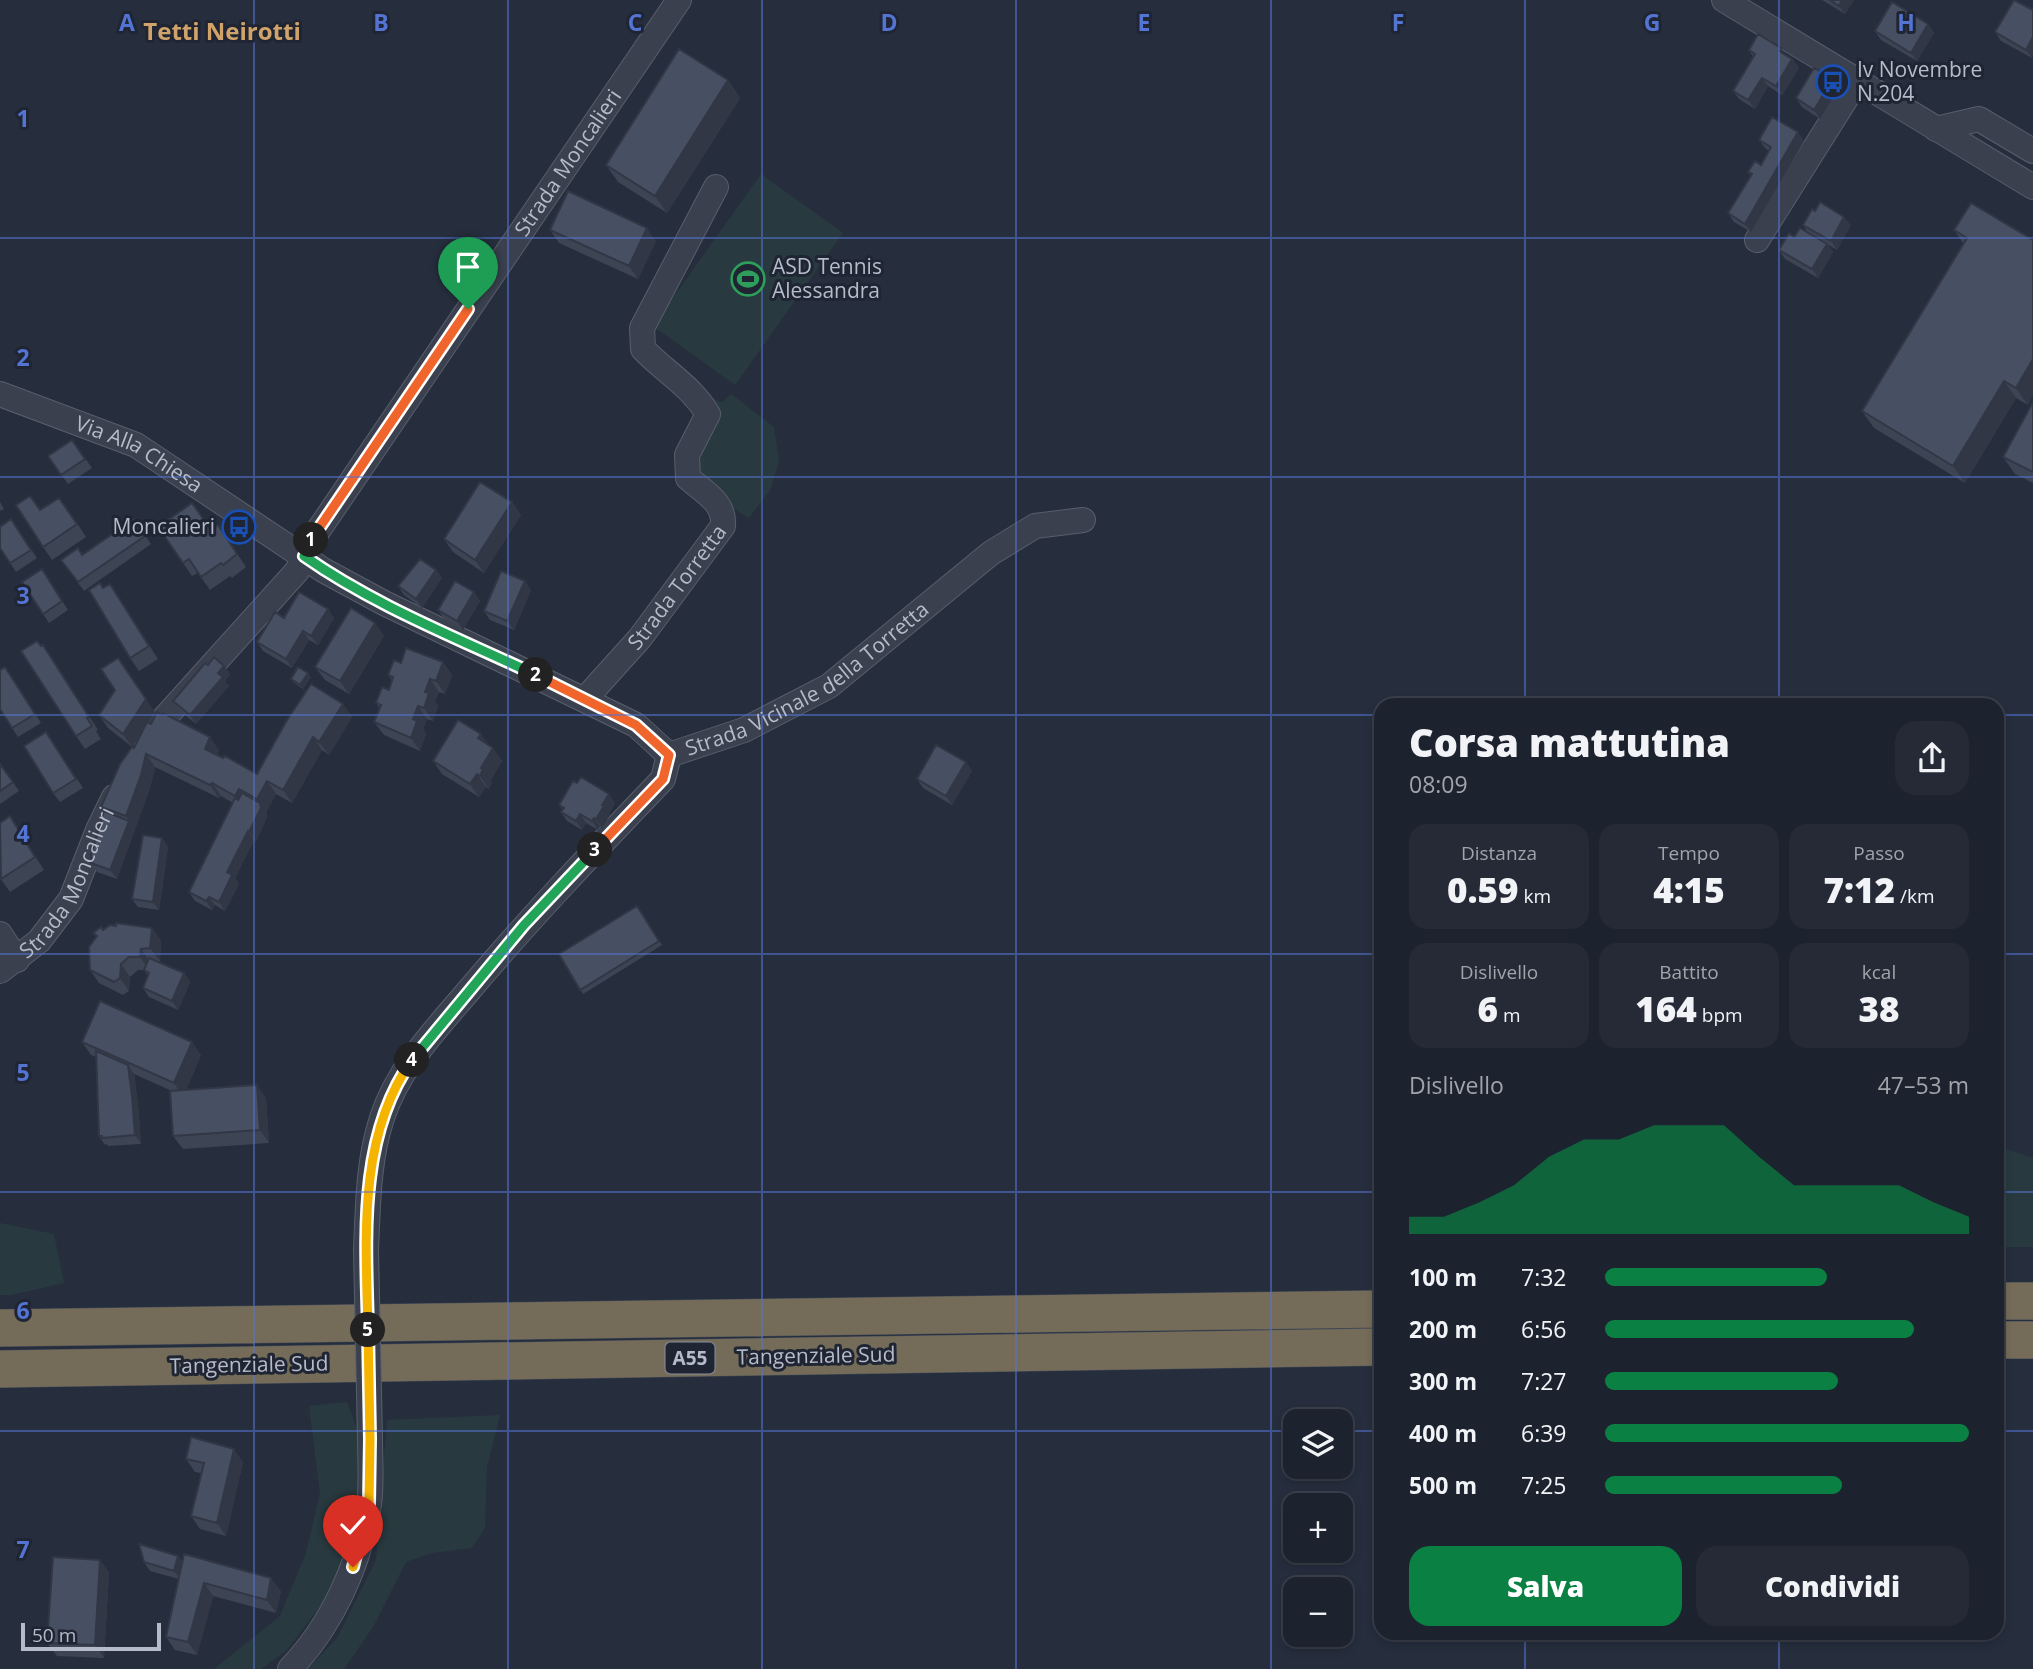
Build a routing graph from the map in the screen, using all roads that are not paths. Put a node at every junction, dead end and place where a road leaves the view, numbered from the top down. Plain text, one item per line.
1 (679, 0) edge
2 (1724, 0) edge
3 (1761, 10) edge
4 (1857, 81) junction
5 (1936, 129) junction
6 (2033, 151) edge
7 (716, 187) dead end
8 (2033, 187) edge
9 (1757, 240) dead end
10 (0, 394) edge
11 (1083, 520) dead end
12 (304, 556) junction
13 (584, 699) junction
14 (669, 755) junction
15 (0, 934) edge
16 (8, 965) edge
17 (2004, 1301) edge
18 (2033, 1301) edge
19 (1374, 1309) edge
20 (0, 1328) edge
21 (2004, 1340) edge
22 (2033, 1340) edge
23 (1374, 1347) edge
24 (0, 1369) edge
25 (290, 1669) edge

1 - 12 street, Strada Moncalieri
2 - 3 street
3 - 4 street
4 - 5 street
4 - 9 street
5 - 6 street
5 - 8 street
7 - 13 street, Strada Torretta
10 - 12 street, Via Alla Chiesa
11 - 14 street, Strada Vicinale della Torretta
12 - 13 street, Strada Vicinale della Torretta
12 - 16 street, Strada Moncalieri
13 - 14 street, Strada Vicinale della Torretta
14 - 25 street, bridge
15 - 16 street
17 - 18 highway
19 - 20 highway, Tangenziale Sud / A55
21 - 22 highway
23 - 24 highway, Tangenziale Sud / A55

